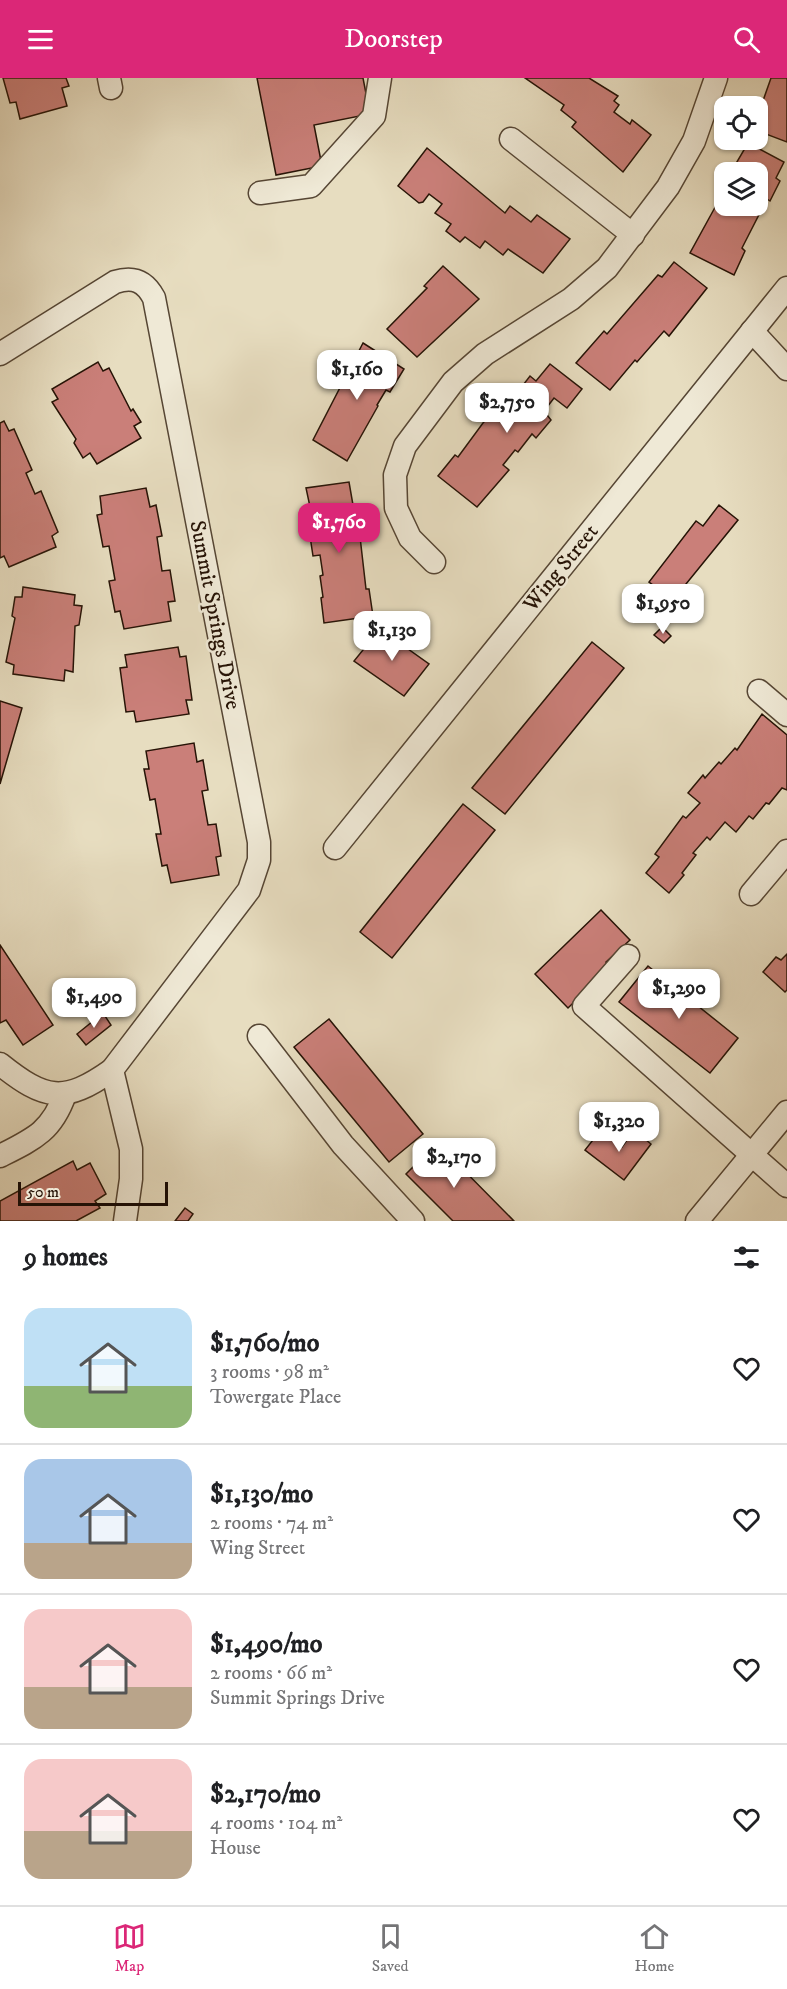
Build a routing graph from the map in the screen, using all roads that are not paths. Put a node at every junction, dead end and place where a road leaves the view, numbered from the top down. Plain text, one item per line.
1 (380, 78) edge
2 (717, 78) edge
3 (511, 139) dead end
4 (260, 193) dead end
5 (633, 235) junction
6 (787, 288) edge
7 (752, 332) junction
8 (0, 354) edge
9 (787, 369) edge
10 (435, 562) dead end
11 (759, 691) dead end
12 (787, 715) edge
13 (335, 848) dead end
14 (787, 851) edge
15 (751, 894) dead end
16 (628, 956) dead end
17 (259, 1036) dead end
18 (0, 1064) edge
19 (112, 1070) junction
20 (65, 1094) junction
21 (787, 1112) edge
22 (752, 1155) junction
23 (0, 1156) edge
24 (787, 1186) edge
25 (125, 1221) edge
26 (413, 1221) edge
27 (697, 1221) edge

1 - 4 street
2 - 5 street
3 - 5 street
5 - 10 street
6 - 7 street, Wing Street
7 - 9 street
7 - 13 street, Wing Street
8 - 19 street, Summit Springs Drive
11 - 12 street
14 - 15 street
16 - 22 street
17 - 26 street
18 - 20 street
19 - 20 street, Summit Springs Drive
19 - 25 street
20 - 23 street
21 - 22 street
22 - 24 street
22 - 27 street

